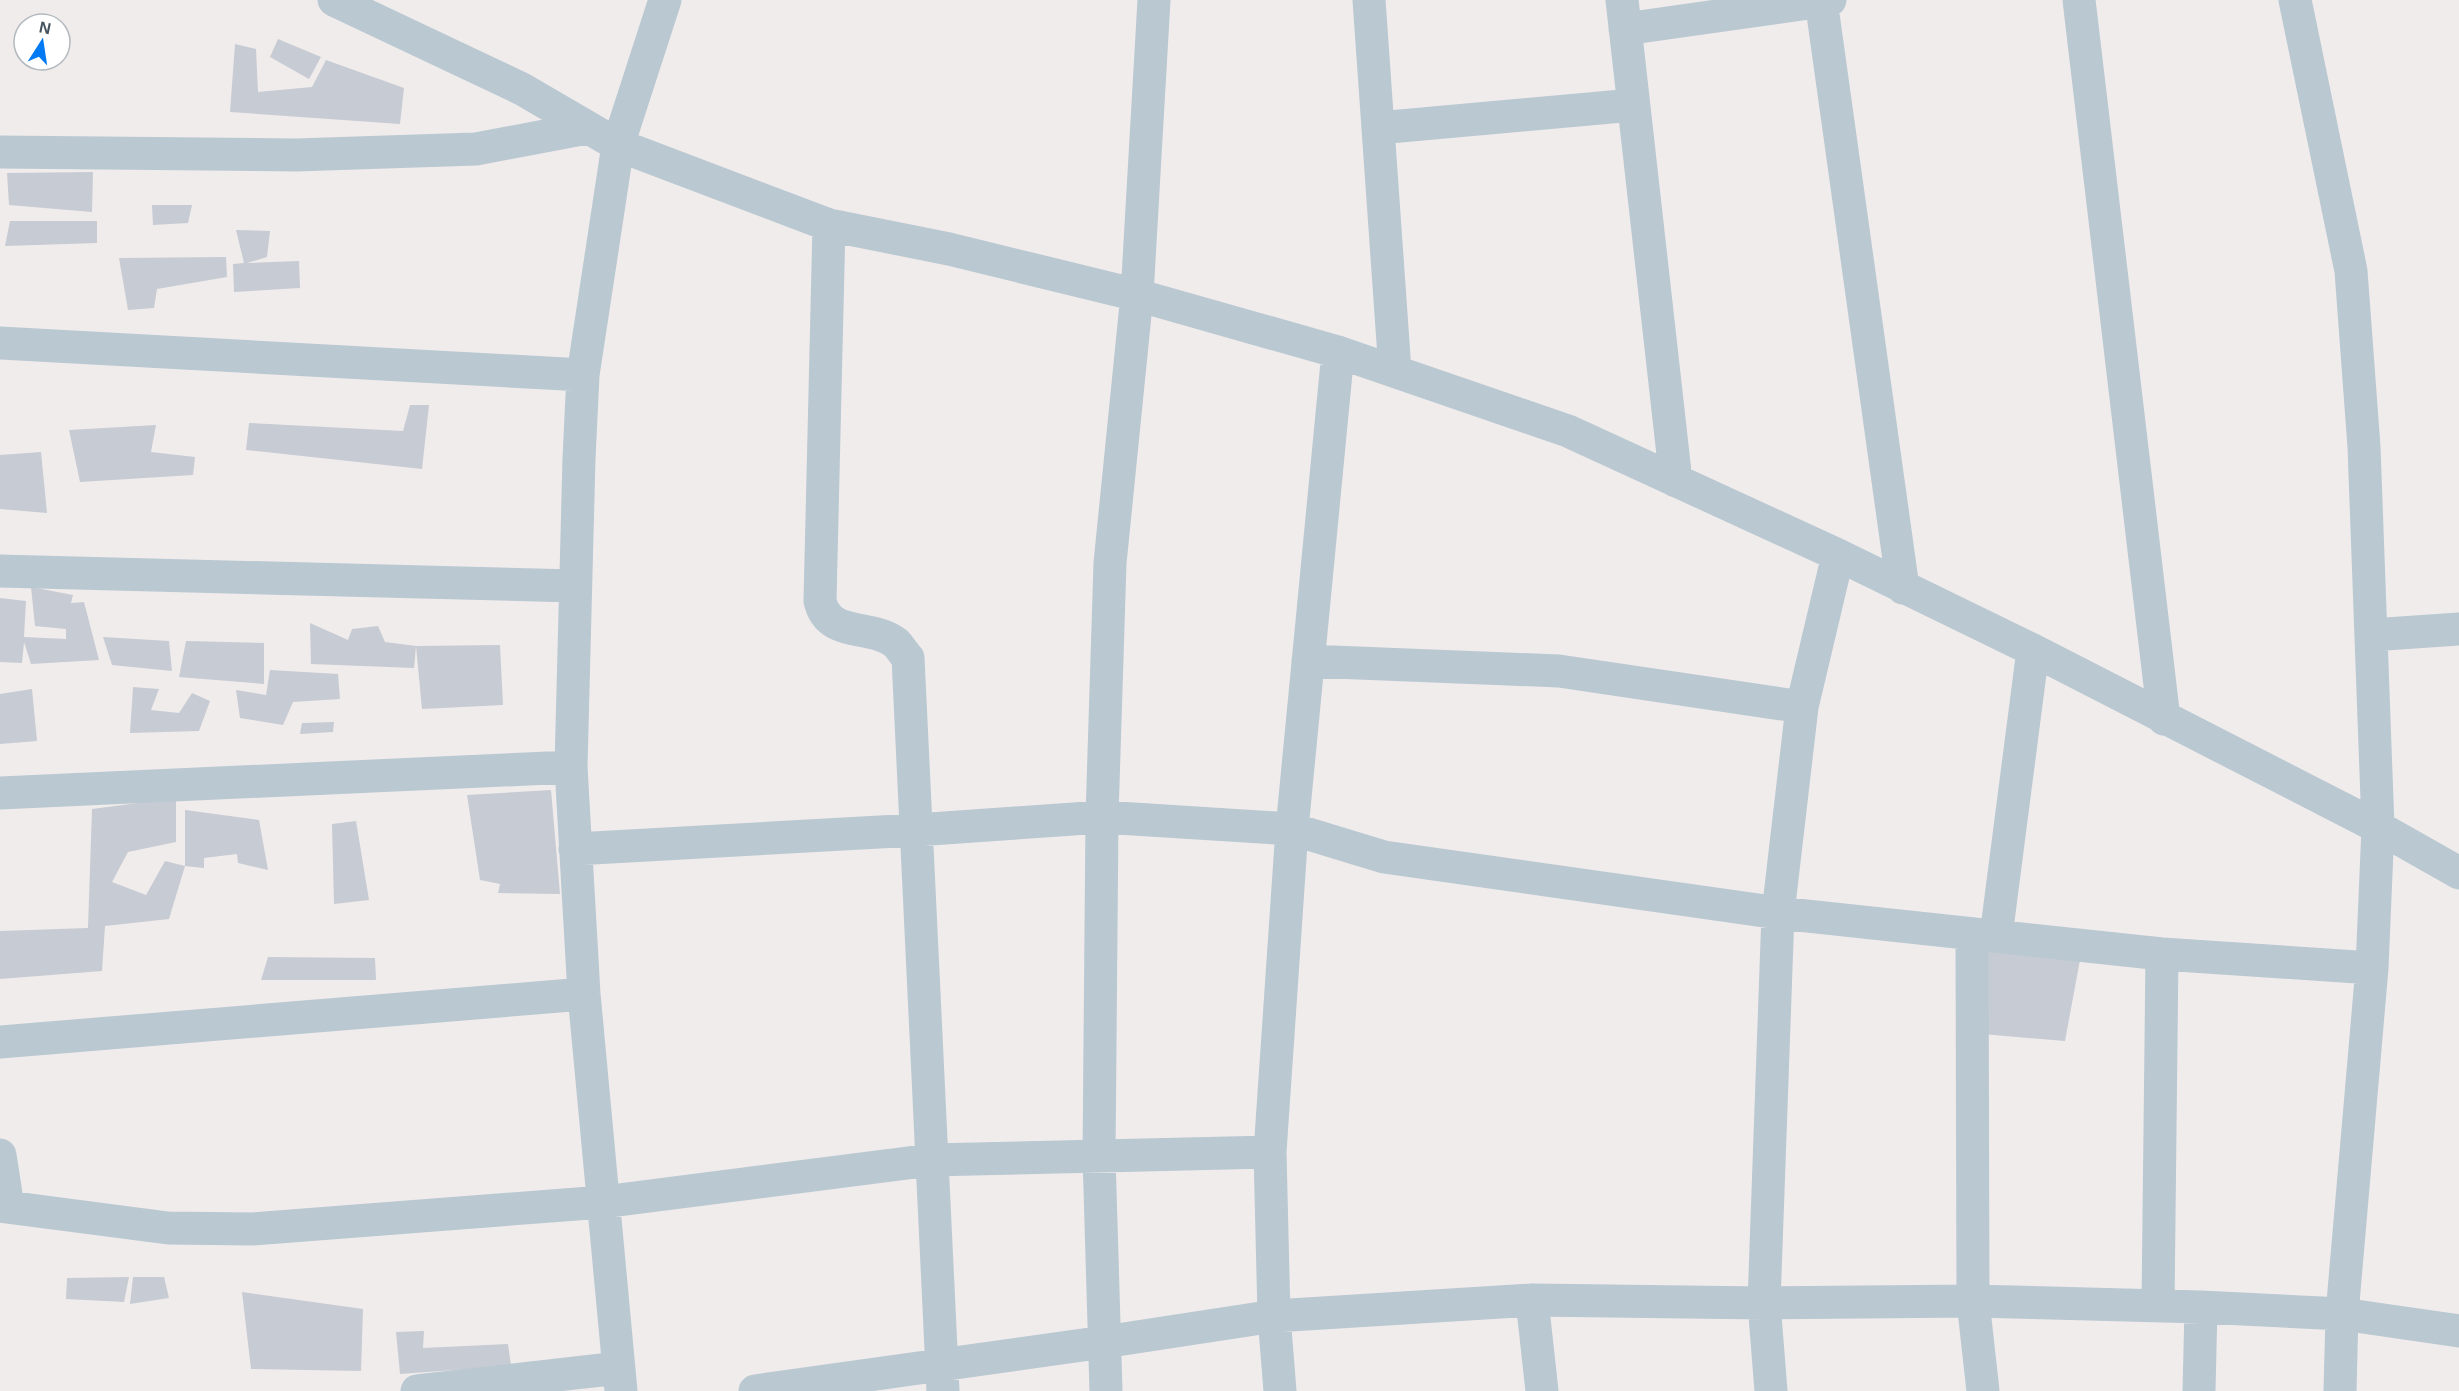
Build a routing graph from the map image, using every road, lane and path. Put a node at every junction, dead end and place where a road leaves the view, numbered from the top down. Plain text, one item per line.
1 (334, 0) edge
2 (665, 0) edge
3 (1154, 0) edge
4 (1369, 0) edge
5 (2079, 0) edge
6 (2295, 0) edge
7 (1824, 1) edge
8 (1623, 14) edge
9 (1633, 105) junction
10 (586, 128) junction
11 (1378, 128) junction
12 (618, 145) junction
13 (0, 152) edge
14 (829, 225) junction
15 (1137, 294) junction
16 (0, 343) edge
17 (1338, 352) junction
18 (1395, 371) junction
19 (583, 375) junction
20 (1676, 481) junction
21 (1838, 555) junction
22 (0, 572) edge
23 (576, 586) junction
24 (1903, 588) junction
25 (2459, 629) edge
26 (2371, 635) junction
27 (2033, 650) junction
28 (1308, 660) junction
29 (1802, 707) junction
30 (2164, 719) junction
31 (571, 767) junction
32 (0, 793) edge
33 (1102, 817) junction
34 (2378, 827) junction
35 (1292, 829) junction
36 (916, 830) junction
37 (575, 849) junction
38 (2459, 873) edge
39 (1778, 913) junction
40 (1984, 935) junction
41 (2162, 954) junction
42 (2372, 968) junction
43 (584, 994) junction
44 (0, 1042) edge
45 (1270, 1152) junction
46 (0, 1155) edge
47 (1099, 1156) junction
48 (931, 1160) junction
49 (603, 1202) junction
50 (4, 1207) edge
51 (1532, 1300) junction
52 (1973, 1301) junction
53 (1764, 1303) junction
54 (2158, 1306) junction
55 (2201, 1307) junction
56 (2342, 1314) junction
57 (1274, 1316) junction
58 (2459, 1331) edge
59 (1104, 1342) junction
60 (943, 1378) edge
61 (620, 1379) edge
62 (417, 1391) edge
63 (755, 1391) edge
64 (1106, 1391) edge
65 (1280, 1391) edge
66 (1542, 1391) edge
67 (1771, 1391) edge
68 (1983, 1391) edge
69 (2199, 1391) edge
70 (2340, 1391) edge

1 - 10 street
2 - 12 street
3 - 15 street
4 - 11 street
5 - 30 street
6 - 26 street
7 - 8 street
7 - 24 street
8 - 9 street
9 - 11 street
9 - 20 street
10 - 12 street
10 - 13 street
11 - 18 street
12 - 14 street
12 - 19 street
14 - 15 street
14 - 36 street
15 - 17 street
15 - 33 street
16 - 19 street
17 - 18 street
17 - 28 street
18 - 20 street
19 - 23 street
20 - 21 street
21 - 24 street
21 - 29 street
22 - 23 street
23 - 31 street
24 - 27 street
25 - 26 street
26 - 34 street
27 - 30 street
27 - 40 street
28 - 29 street
28 - 35 street
29 - 39 street
30 - 34 street
31 - 32 street
31 - 37 street
33 - 35 street
33 - 36 street
33 - 47 street
34 - 38 street
34 - 42 street
35 - 39 street
35 - 45 street
36 - 37 street
36 - 48 street
37 - 43 street
39 - 40 street
39 - 53 street
40 - 41 street
40 - 52 street
41 - 42 street
41 - 54 street
42 - 56 street
43 - 44 street
43 - 49 street
45 - 47 street
45 - 57 street
46 - 50 street
47 - 48 street
47 - 59 street
48 - 49 street
48 - 60 street
49 - 50 street
49 - 61 street
51 - 53 street
51 - 57 street
51 - 66 street
52 - 53 street
52 - 54 street
52 - 68 street
53 - 67 street
54 - 55 street
55 - 56 street
55 - 69 street
56 - 58 street
56 - 70 street
57 - 59 street
57 - 65 street
59 - 60 street
59 - 64 street
60 - 63 street
61 - 62 street

